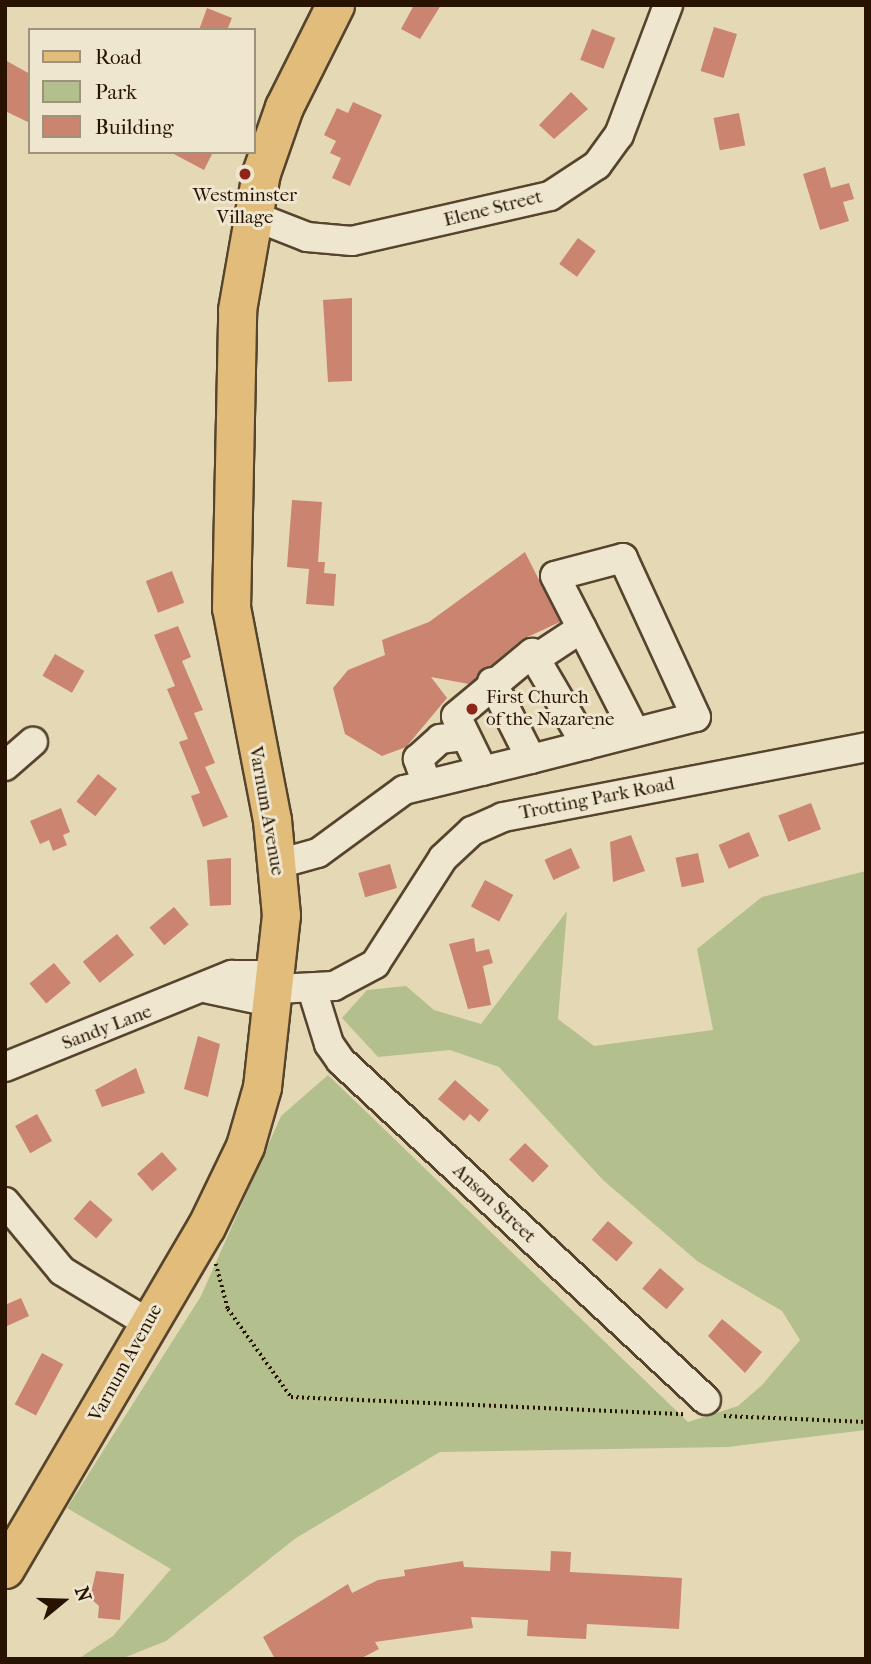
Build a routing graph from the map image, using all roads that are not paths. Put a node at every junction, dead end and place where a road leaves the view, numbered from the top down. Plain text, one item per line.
1 (335, 5) edge
2 (668, 5) edge
3 (251, 215) junction
4 (582, 628) junction
5 (535, 659) junction
6 (492, 682) junction
7 (635, 732) junction
8 (463, 736) junction
9 (33, 741) dead end
10 (586, 745) junction
11 (866, 747) edge
12 (531, 759) junction
13 (5, 766) edge
14 (483, 771) junction
15 (427, 784) junction
16 (278, 864) junction
17 (295, 989) junction
18 (5, 1067) edge
19 (5, 1202) edge
20 (148, 1323) junction
21 (703, 1410) road end
22 (5, 1570) edge

1 - 3 main road, Varnum Avenue
2 - 3 street, Elene Street
3 - 16 main road, Varnum Avenue
4 - 5 street
4 - 7 street
4 - 7 street
5 - 6 street
5 - 10 street
6 - 8 street
6 - 12 street
7 - 10 street
8 - 14 street
8 - 15 street
9 - 13 street
10 - 12 street
11 - 17 street, Trotting Park Road
12 - 14 street
14 - 15 street
15 - 16 street
16 - 17 main road, Varnum Avenue
17 - 18 street, Sandy Lane
17 - 20 main road, Varnum Avenue
17 - 21 street, Anson Street
19 - 20 street
20 - 22 main road, Varnum Avenue

